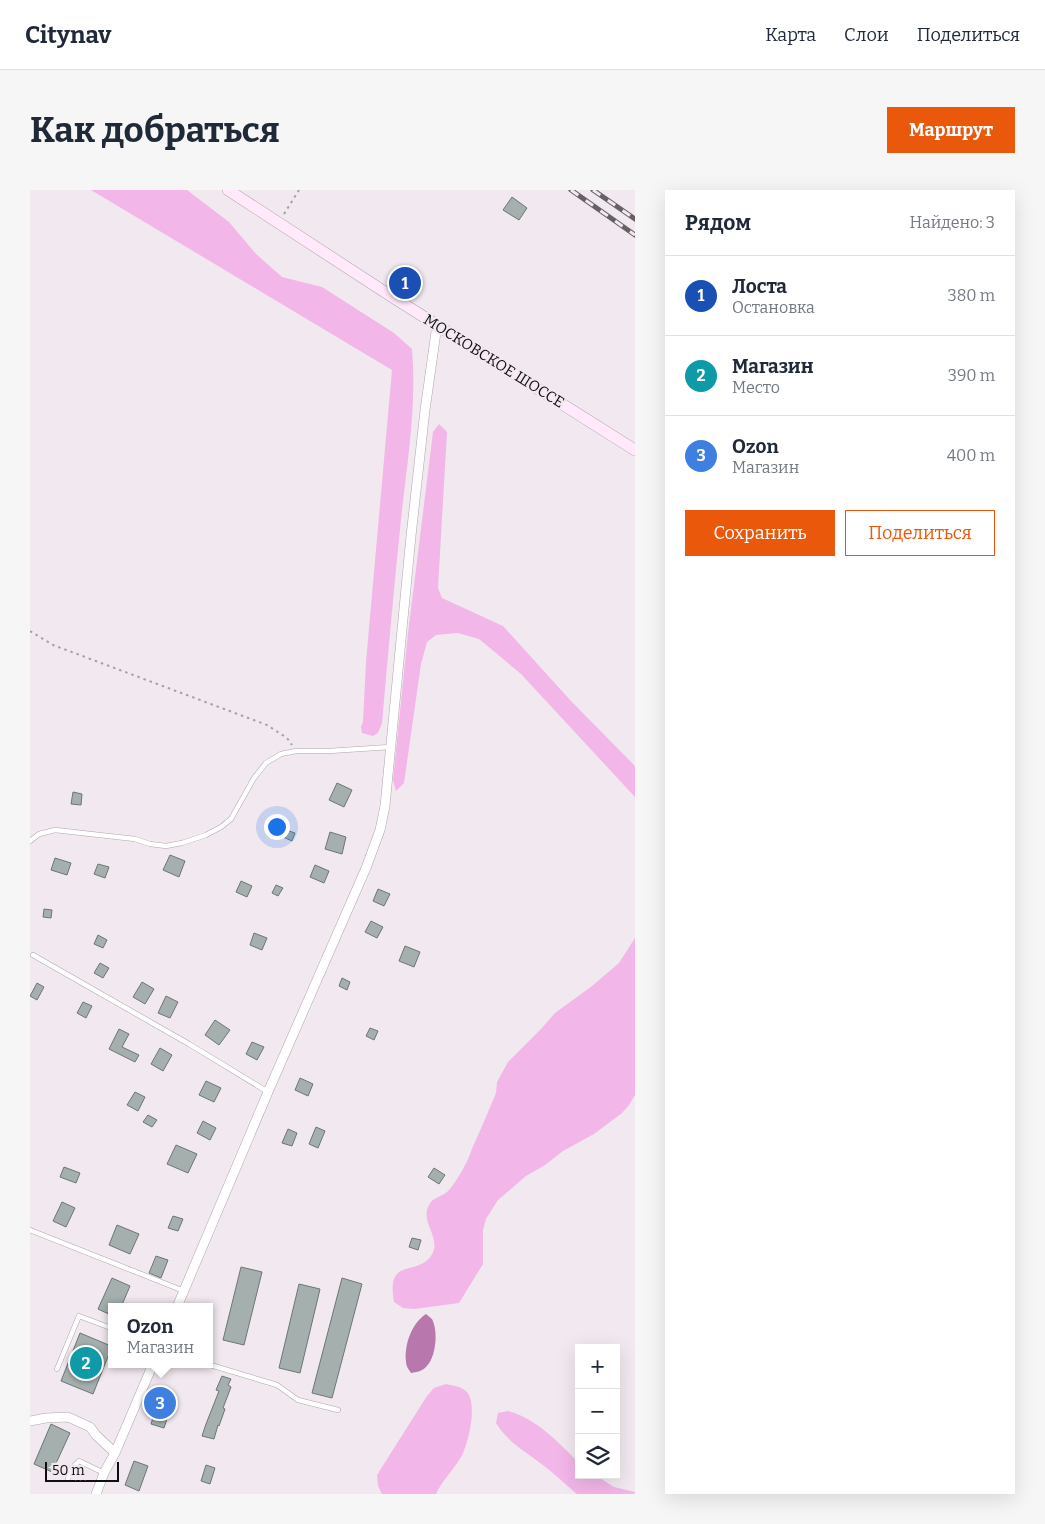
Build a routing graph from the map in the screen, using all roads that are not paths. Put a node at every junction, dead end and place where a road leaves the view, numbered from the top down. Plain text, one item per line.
1 (228, 190) edge
2 (437, 325) junction
3 (635, 450) edge
4 (391, 746) junction
5 (30, 841) edge
6 (33, 955) dead end
7 (268, 1092) junction
8 (30, 1230) edge
9 (184, 1291) junction
10 (179, 1303) edge
11 (108, 1327) edge
12 (213, 1366) edge
13 (151, 1368) edge
14 (57, 1369) dead end
15 (338, 1410) dead end
16 (30, 1421) edge
17 (115, 1453) junction
18 (104, 1472) junction
19 (68, 1479) dead end
20 (96, 1494) edge

1 - 2 main road, МОСКОВСКОЕ ШОССЕ
2 - 3 main road, МОСКОВСКОЕ ШОССЕ
2 - 4 street
4 - 5 lane
4 - 7 street
6 - 7 lane
7 - 9 street
8 - 9 lane
9 - 10 street
11 - 14 lane
12 - 15 lane
13 - 17 street
16 - 17 street
17 - 18 street
18 - 19 lane
18 - 20 street

